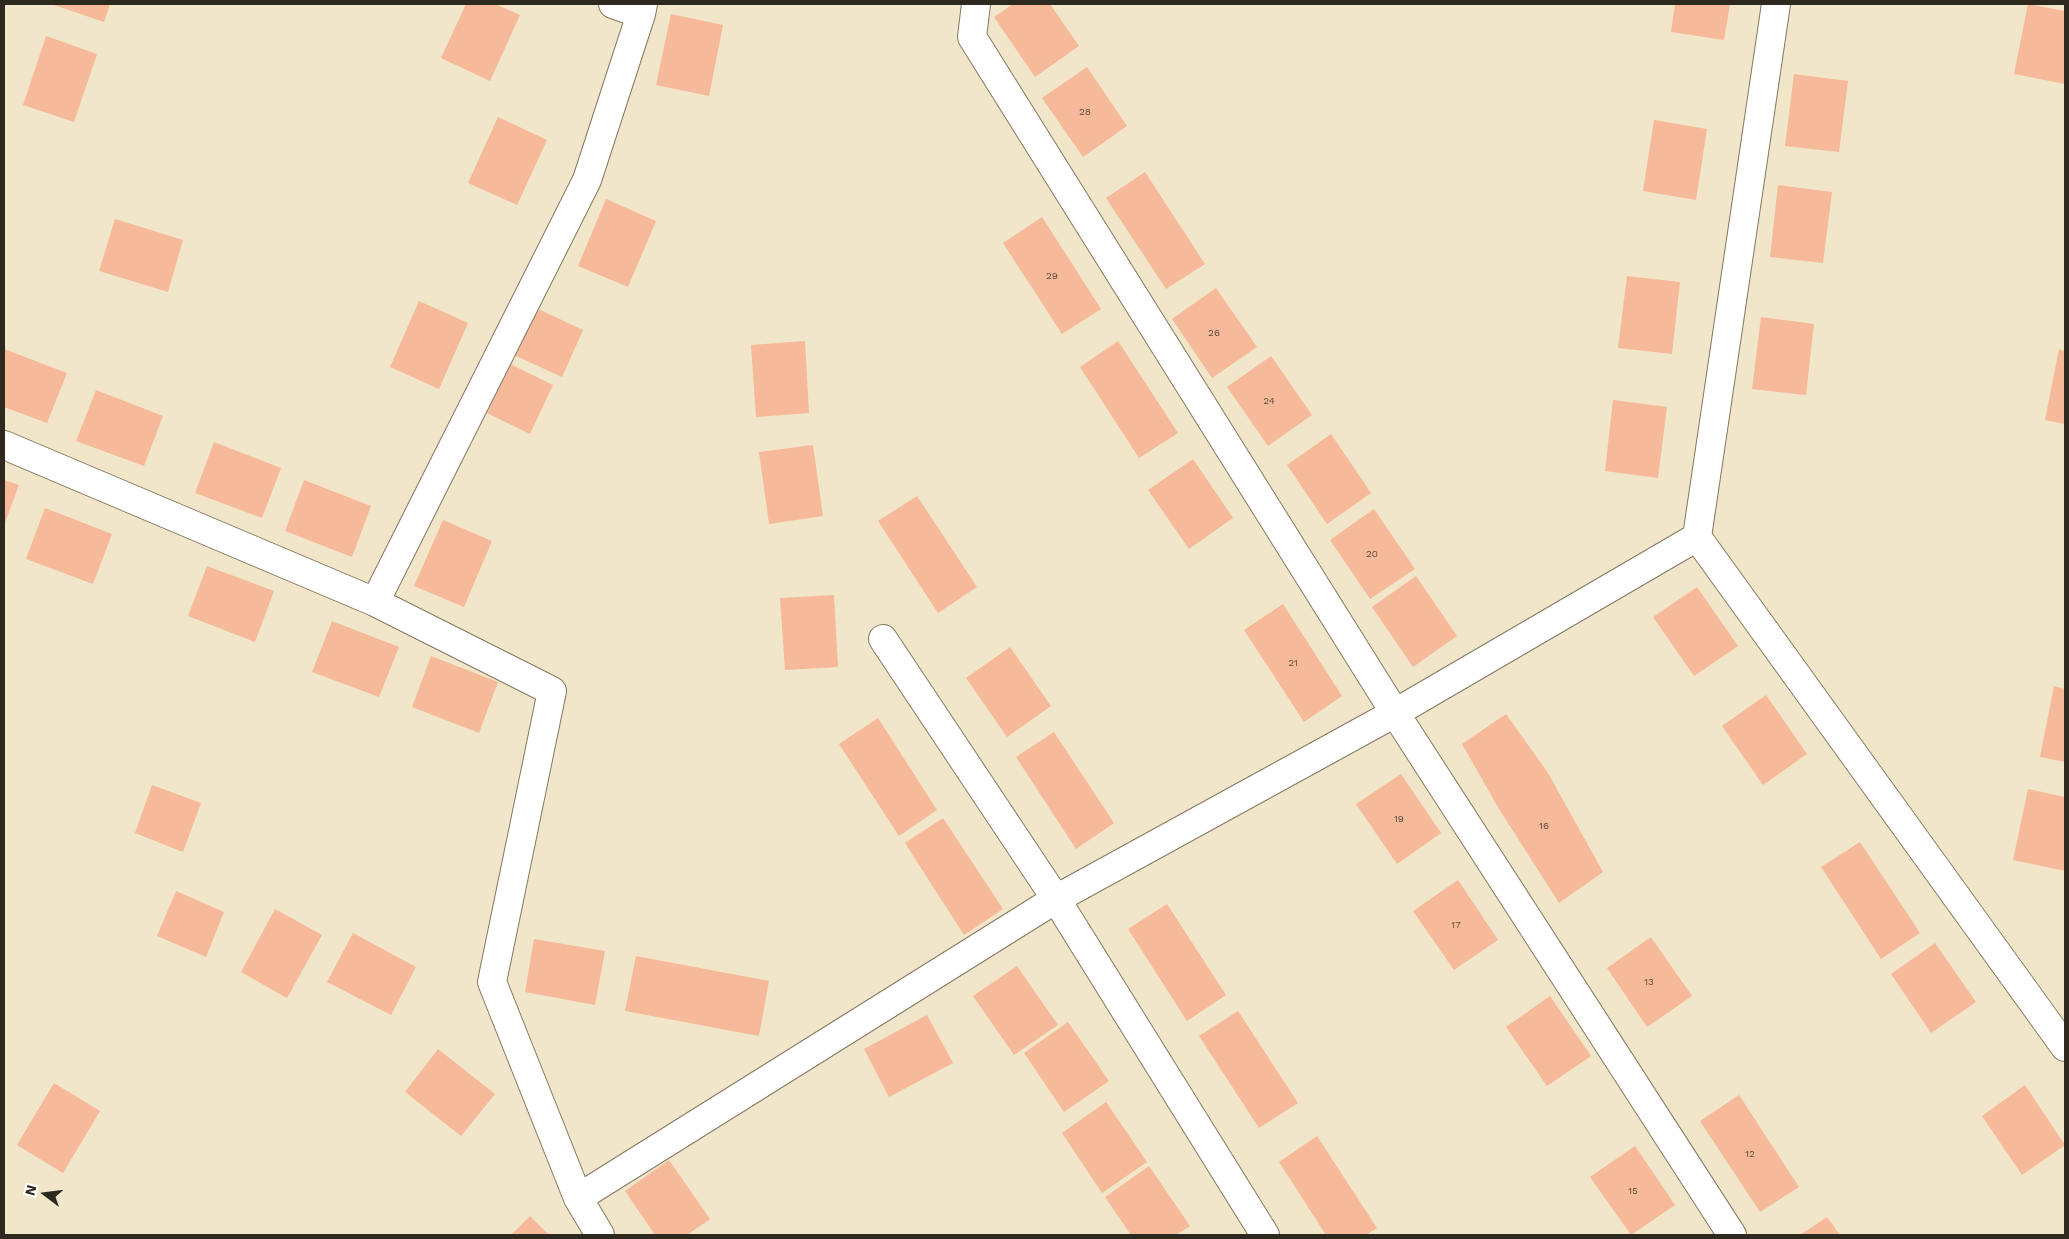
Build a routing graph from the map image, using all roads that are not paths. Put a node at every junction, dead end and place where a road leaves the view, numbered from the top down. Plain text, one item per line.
1 (613, 4) edge
2 (976, 4) edge
3 (1776, 4) edge
4 (642, 9) edge
5 (4, 445) edge
6 (1697, 537) junction
7 (375, 602) junction
8 (883, 639) dead end
9 (1395, 713) junction
10 (1056, 899) junction
11 (2065, 1047) edge
12 (578, 1198) junction
13 (600, 1235) edge
14 (1265, 1235) edge
15 (1732, 1235) edge

1 - 4 street
2 - 9 street
3 - 6 street
4 - 7 street
5 - 7 street
6 - 9 street
6 - 11 street
7 - 12 street
8 - 10 street
9 - 10 street
9 - 15 street
10 - 12 street
10 - 14 street
12 - 13 street

